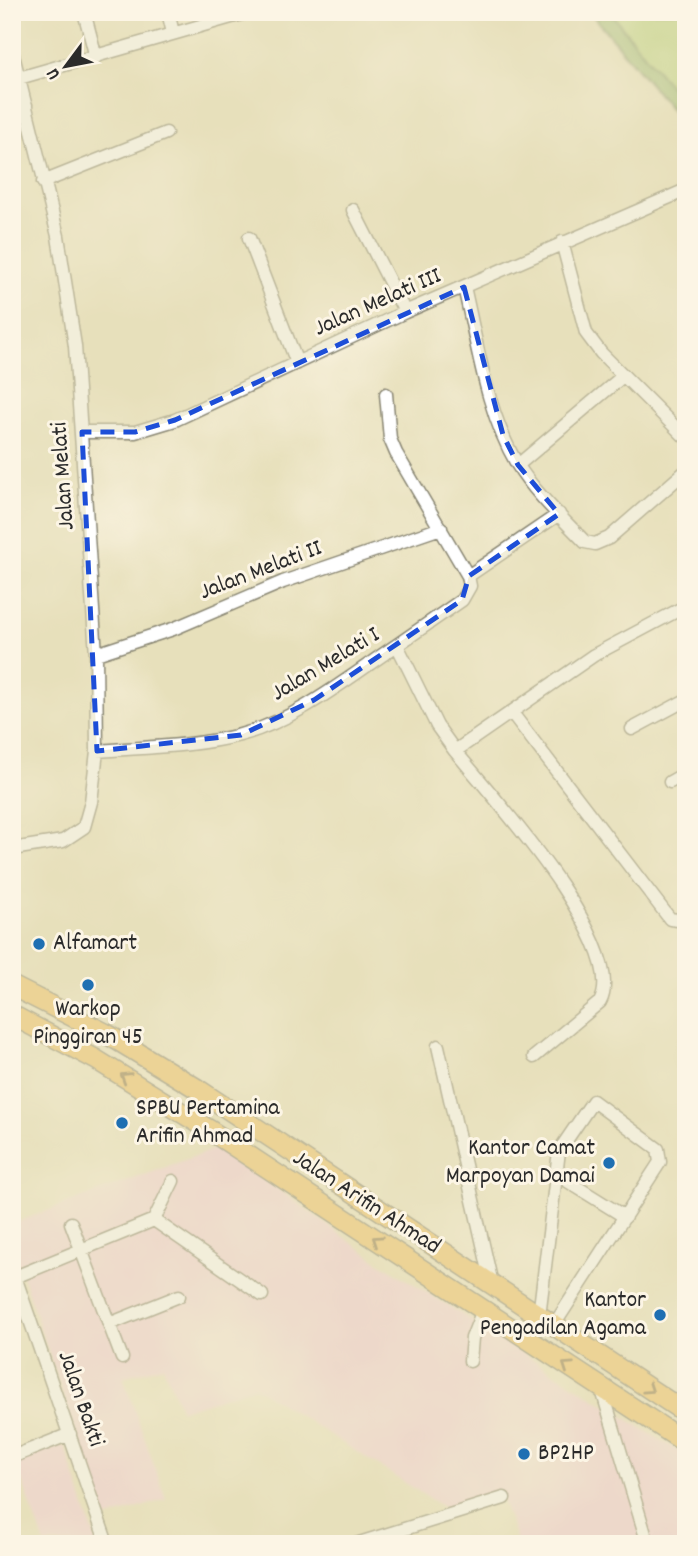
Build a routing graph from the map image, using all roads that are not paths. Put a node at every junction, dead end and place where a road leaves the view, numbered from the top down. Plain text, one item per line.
1 (84, 12) edge
2 (168, 12) edge
3 (249, 12) edge
4 (173, 33) junction
5 (12, 51) edge
6 (96, 57) junction
7 (19, 78) junction
8 (26, 104) junction
9 (12, 111) edge
10 (166, 133) dead end
11 (43, 182) junction
12 (686, 190) edge
13 (353, 210) dead end
14 (249, 238) dead end
15 (562, 242) junction
16 (464, 287) junction
17 (405, 312) junction
18 (297, 363) junction
19 (623, 376) junction
20 (386, 394) dead end
21 (82, 432) junction
22 (686, 438) edge
23 (518, 465) junction
24 (686, 471) edge
25 (559, 514) junction
26 (440, 528) junction
27 (468, 576) junction
28 (686, 606) edge
29 (397, 645) junction
30 (96, 654) junction
31 (686, 699) edge
32 (512, 713) junction
33 (632, 729) dead end
34 (97, 751) junction
35 (456, 751) junction
36 (686, 773) edge
37 (670, 782) dead end
38 (12, 849) edge
39 (686, 921) edge
40 (12, 986) edge
41 (12, 1015) edge
42 (438, 1046) dead end
43 (534, 1057) dead end
44 (556, 1174) junction
45 (173, 1181) dead end
46 (356, 1194) junction
47 (342, 1217) junction
48 (625, 1217) junction
49 (154, 1220) junction
50 (71, 1223) dead end
51 (82, 1251) junction
52 (14, 1272) edge
53 (492, 1285) junction
54 (262, 1295) dead end
55 (179, 1296) dead end
56 (483, 1310) junction
57 (546, 1321) junction
58 (109, 1324) junction
59 (122, 1358) dead end
60 (470, 1361) dead end
61 (602, 1390) junction
62 (686, 1413) edge
63 (70, 1434) junction
64 (686, 1444) edge
65 (12, 1457) edge
66 (504, 1498) dead end
67 (107, 1544) edge
68 (356, 1544) edge
69 (648, 1544) edge

1 - 6 street
2 - 4 street
3 - 4 street
4 - 6 street
5 - 7 street, Jalan Melati
6 - 7 street
7 - 8 street, Jalan Melati
8 - 9 street
8 - 11 street, Jalan Melati
10 - 11 street
11 - 21 street, Jalan Melati
12 - 15 street, Jalan Melati III
13 - 17 street
14 - 18 street
15 - 16 street, Jalan Melati III
15 - 19 street
16 - 17 street, Jalan Melati III
16 - 23 street
17 - 18 street, Jalan Melati III
18 - 21 street, Jalan Melati III
19 - 22 street
19 - 23 street
20 - 26 street
21 - 30 street, Jalan Melati
23 - 25 street
24 - 25 street
25 - 27 street
26 - 27 street
26 - 30 street, Jalan Melati II
27 - 29 street
28 - 32 street
29 - 34 street, Jalan Melati I
29 - 35 street, Jalan Melati I
30 - 34 street, Jalan Melati
31 - 33 street
32 - 35 street
32 - 39 street
34 - 38 street, Jalan Melati
35 - 43 street, Jalan Melati I
36 - 37 street
40 - 46 main road, Jalan Arifin Ahmad
47 -> 41 main road, Jalan Arifin Ahmad
42 - 53 street
44 - 48 street
44 - 48 street
44 - 57 street
45 - 49 street
46 - 47 main road
46 - 53 main road, Jalan Arifin Ahmad
56 -> 47 main road, Jalan Arifin Ahmad
48 - 57 street
49 - 51 street
49 - 54 street
50 - 51 street
51 - 52 street
51 - 58 street
52 - 63 street, Jalan Bakti
53 - 57 main road, Jalan Arifin Ahmad
55 - 58 street
56 - 60 street
61 -> 56 main road, Jalan Arifin Ahmad
57 -> 62 main road, Jalan Arifin Ahmad
58 - 59 street
61 - 64 main road, Jalan Arifin Ahmad
61 - 69 street
63 - 65 street
63 - 67 street, Jalan Bakti
66 - 68 street

